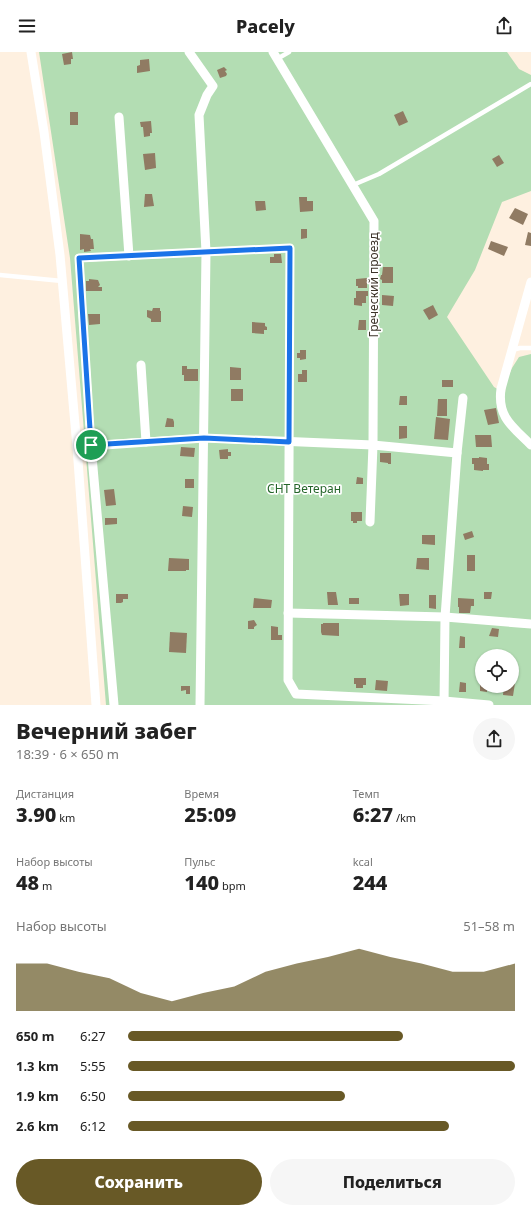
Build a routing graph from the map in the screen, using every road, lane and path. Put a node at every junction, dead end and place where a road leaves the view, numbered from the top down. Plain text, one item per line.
1 (31, 52) edge
2 (189, 52) edge
3 (289, 52) edge
4 (275, 55) edge
5 (531, 84) edge
6 (119, 117) dead end
7 (353, 185) junction
8 (206, 252) junction
9 (129, 256) junction
10 (0, 275) edge
11 (62, 281) junction
12 (531, 282) edge
13 (531, 348) edge
14 (512, 350) junction
15 (141, 365) dead end
16 (463, 398) dead end
17 (204, 438) junction
18 (146, 442) junction
19 (289, 442) junction
20 (91, 445) junction
21 (373, 445) junction
22 (531, 445) edge
23 (77, 447) junction
24 (457, 453) junction
25 (370, 522) dead end
26 (288, 613) junction
27 (445, 617) junction
28 (531, 624) edge
29 (444, 703) edge
30 (96, 705) edge
31 (114, 705) edge
32 (200, 705) edge
33 (489, 705) edge

1 - 11 street
2 - 8 street
3 - 4 lane
4 - 7 street, Греческий проезд
5 - 7 lane
6 - 9 street
7 - 21 street, Греческий проезд
8 - 9 street
8 - 17 street
8 - 19 street
9 - 20 street
10 - 11 lane
11 - 23 street
12 - 14 street
13 - 14 lane
14 - 22 street
15 - 18 street
16 - 24 street
17 - 18 street
17 - 19 street
17 - 32 street
18 - 20 street
19 - 21 street
19 - 26 street
20 - 23 street
20 - 31 street
21 - 24 street
21 - 25 street, Греческий проезд
23 - 30 street
24 - 27 street
26 - 27 street
26 - 29 street
27 - 28 street
27 - 29 street
29 - 33 street

